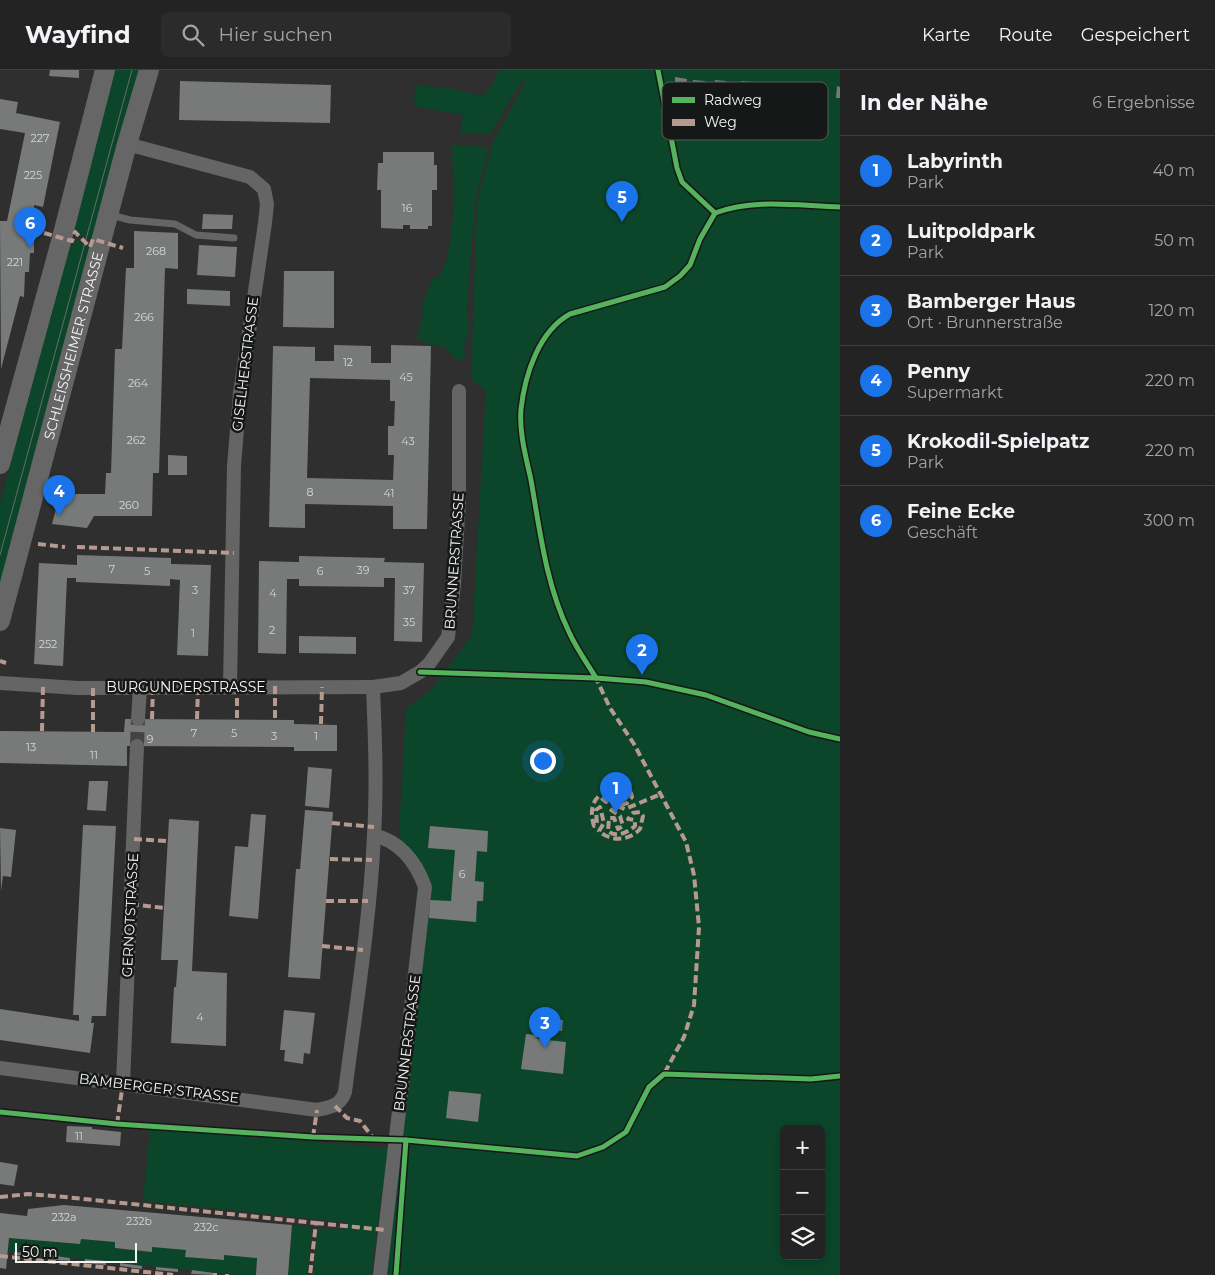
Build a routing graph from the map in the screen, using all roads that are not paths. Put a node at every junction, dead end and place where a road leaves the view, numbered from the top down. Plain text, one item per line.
1 (105, 70) edge
2 (150, 70) edge
3 (127, 144) junction
4 (108, 214) junction
5 (234, 238) dead end
6 (459, 391) dead end
7 (0, 464) edge
8 (0, 621) edge
9 (0, 683) edge
10 (230, 686) junction
11 (373, 687) junction
12 (140, 688) junction
13 (138, 719) tunnel mouth
14 (137, 746) tunnel mouth
15 (374, 835) junction
16 (0, 1068) edge
17 (123, 1083) junction
18 (380, 1275) edge

1 - 7 main road
2 - 3 main road, SCHLEISSHEIMER STRASSE
3 - 4 main road, SCHLEISSHEIMER STRASSE
3 - 10 street, GISELHERSTRASSE
4 - 5 lane
4 - 8 main road, SCHLEISSHEIMER STRASSE
6 - 11 street, BRUNNERSTRASSE
9 - 12 street, BURGUNDERSTRASSE
10 - 11 street, BURGUNDERSTRASSE
10 - 12 street, BURGUNDERSTRASSE
11 - 15 street
12 - 13 street
14 - 17 street, GERNOTSTRASSE
15 - 17 street, BAMBERGER STRASSE
15 - 18 street, BRUNNERSTRASSE
16 - 17 street, BAMBERGER STRASSE

